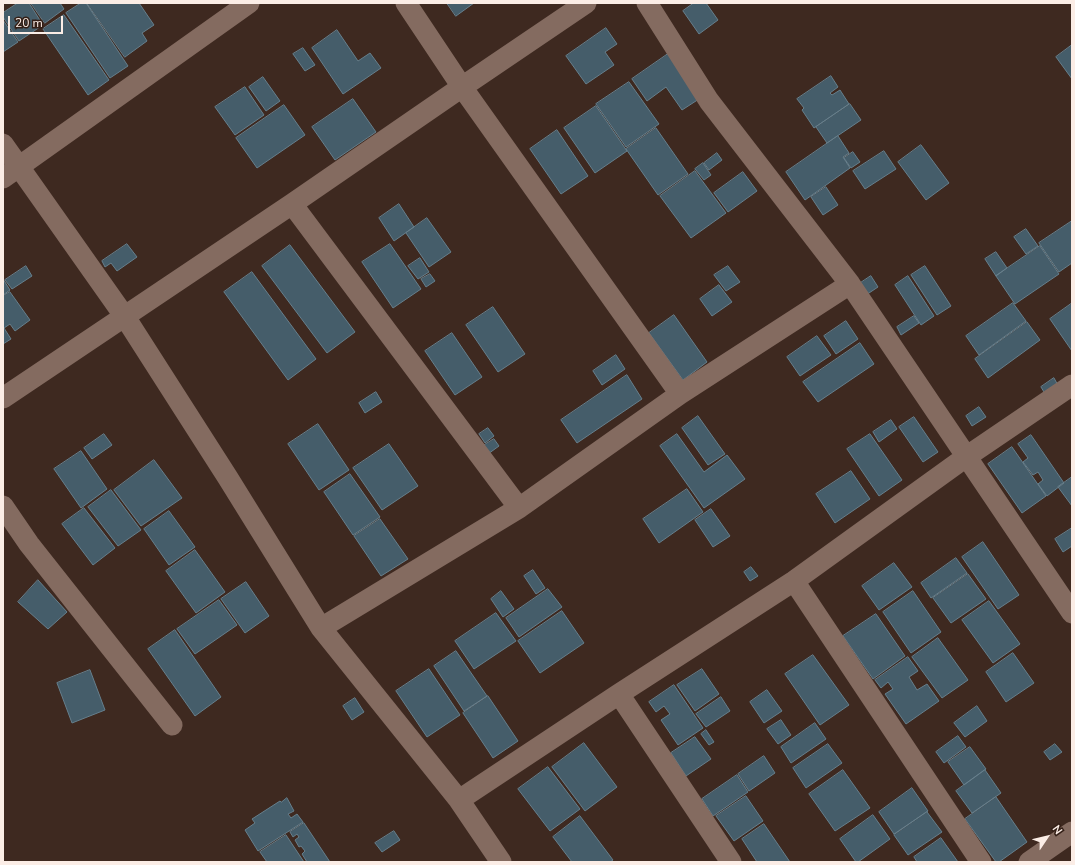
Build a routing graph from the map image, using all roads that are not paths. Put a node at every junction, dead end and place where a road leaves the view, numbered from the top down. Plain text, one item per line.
1 (249, 3) edge
2 (406, 3) edge
3 (586, 3) edge
4 (647, 3) edge
5 (462, 86) junction
6 (3, 144) edge
7 (11, 172) edge
8 (292, 204) junction
9 (850, 284) junction
10 (125, 317) junction
11 (1072, 385) edge
12 (680, 394) junction
13 (3, 398) edge
14 (966, 457) junction
15 (3, 506) edge
16 (519, 508) junction
17 (794, 581) junction
18 (1072, 613) edge
19 (321, 628) junction
20 (619, 694) junction
21 (172, 725) dead end
22 (459, 800) junction
23 (1072, 832) edge
24 (501, 862) edge
25 (731, 862) edge
26 (981, 862) edge
27 (1029, 862) edge

1 - 7 street
2 - 5 street
3 - 5 street
4 - 9 street
5 - 8 street
5 - 12 street
6 - 7 street
7 - 10 street
8 - 10 street
8 - 16 street
9 - 12 street
9 - 14 street
10 - 13 street
10 - 19 street
11 - 14 street
12 - 16 street
14 - 17 street
14 - 18 street
15 - 21 street
16 - 19 street
17 - 20 street
17 - 26 street
19 - 22 street
20 - 22 street
20 - 25 street
22 - 24 street
23 - 27 street

